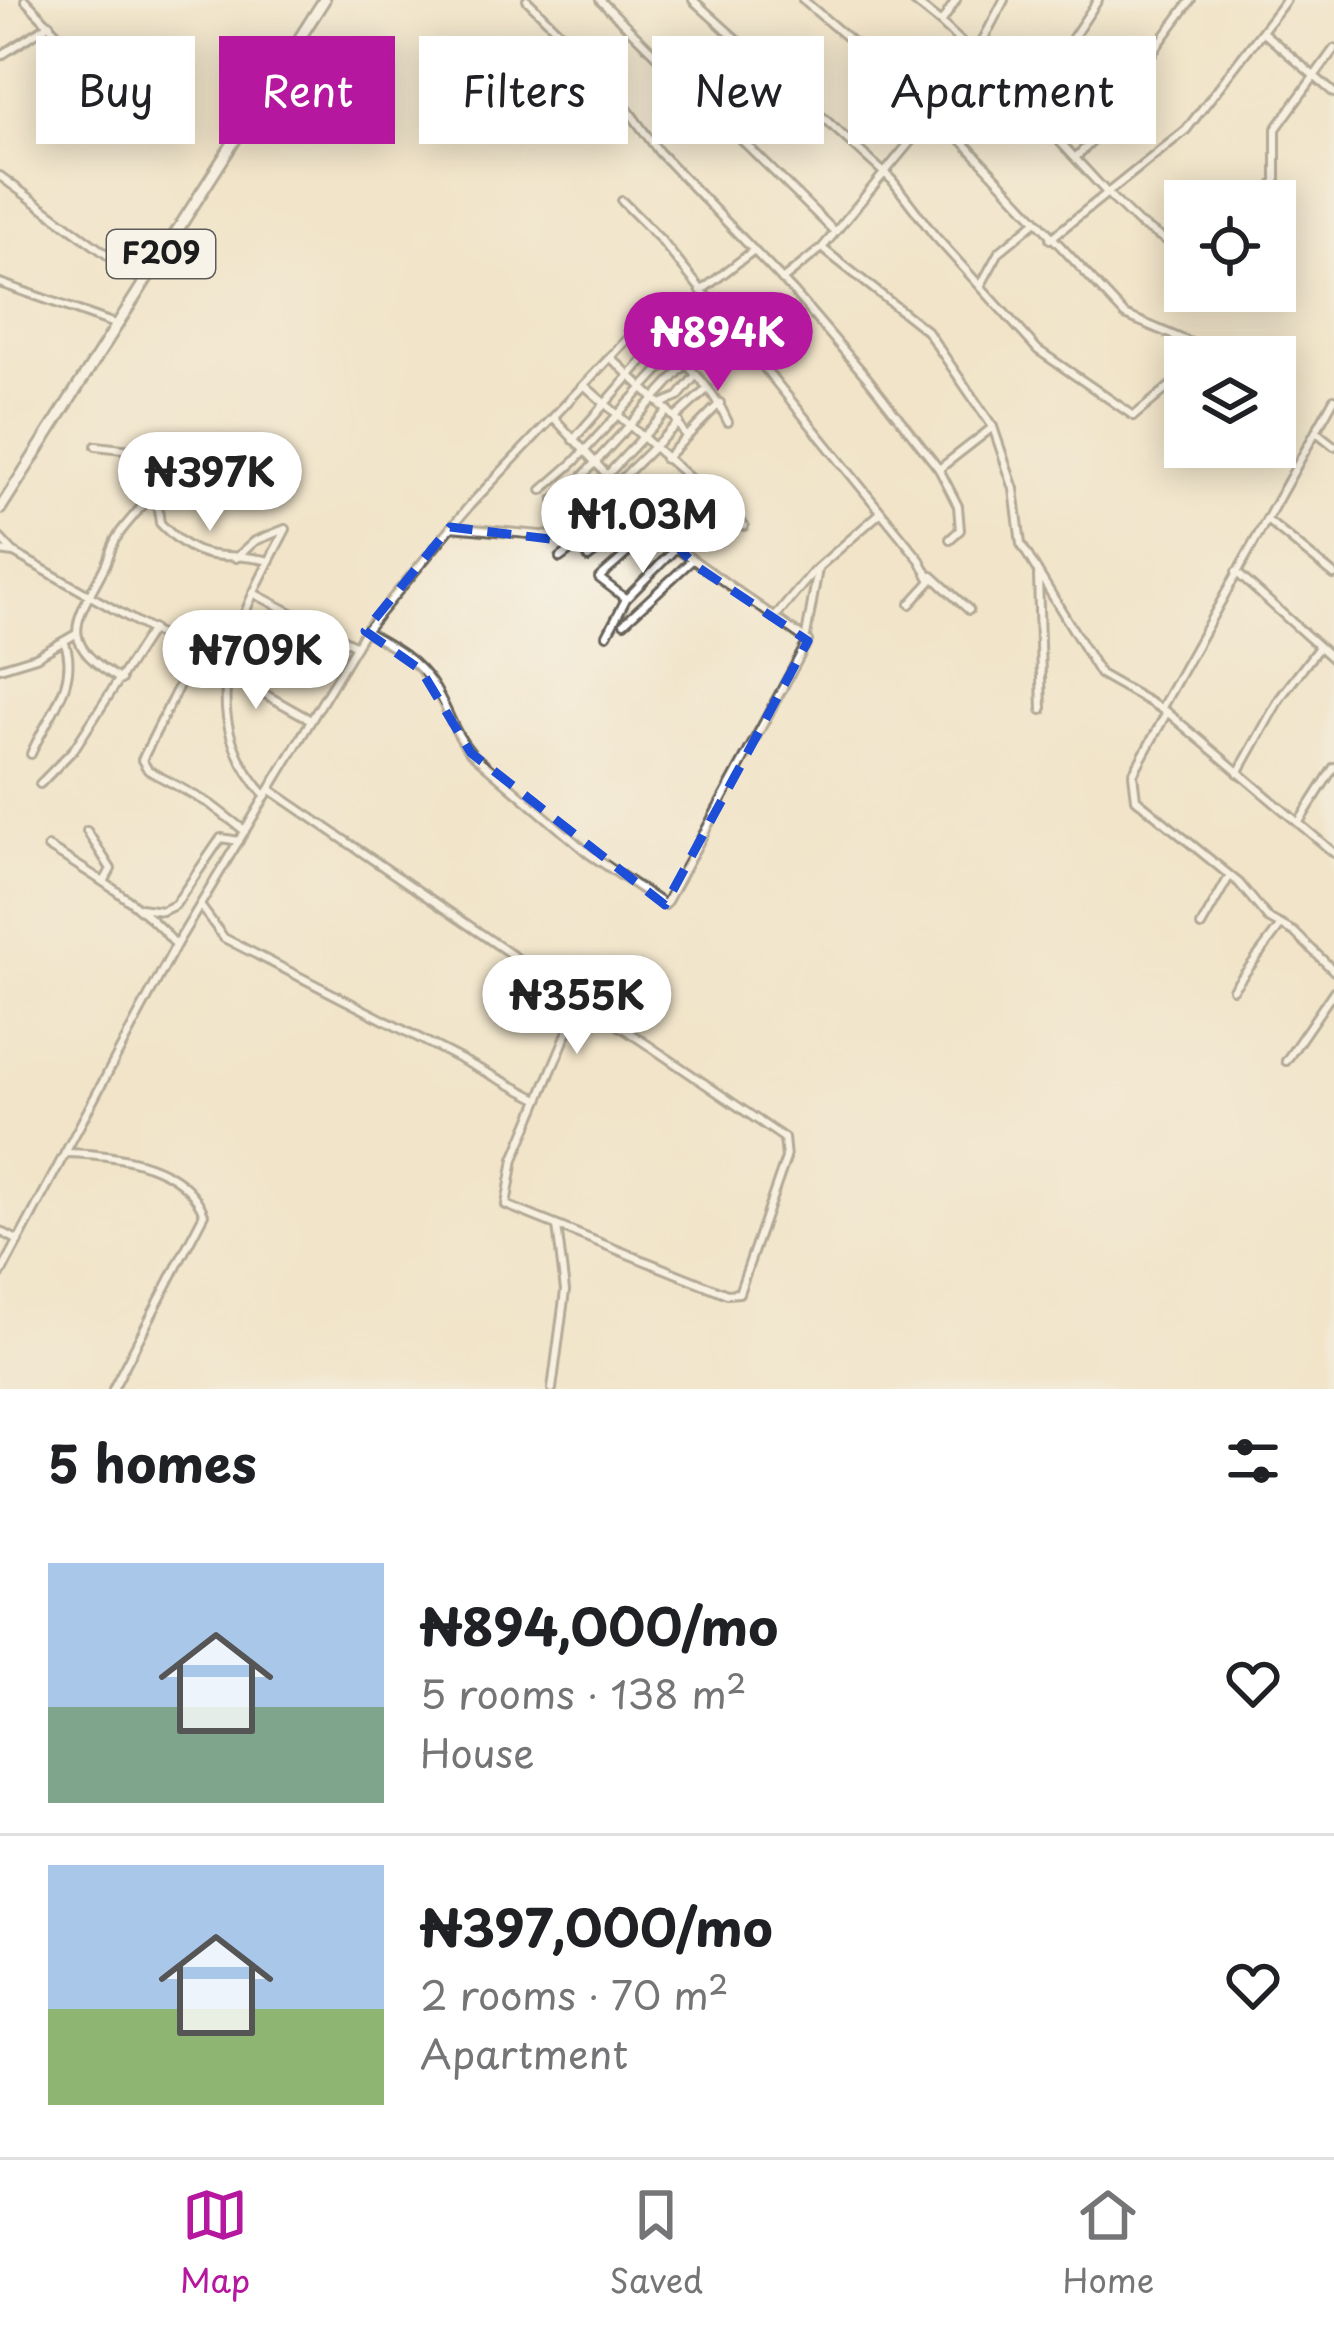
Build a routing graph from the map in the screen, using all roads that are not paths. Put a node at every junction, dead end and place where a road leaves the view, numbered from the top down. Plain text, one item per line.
1 (25, 0) edge
2 (324, 0) edge
3 (527, 0) edge
4 (600, 0) edge
5 (693, 0) edge
6 (803, 0) edge
7 (912, 0) edge
8 (956, 0) edge
9 (1004, 0) edge
10 (1098, 0) edge
11 (1191, 0) edge
12 (1286, 0) edge
13 (940, 23) junction
14 (50, 24) junction
15 (1265, 34) junction
16 (60, 36) edge
17 (954, 36) edge
18 (985, 36) edge
19 (1074, 36) edge
20 (848, 38) edge
21 (1334, 49) edge
22 (0, 56) edge
23 (1318, 75) junction
24 (1334, 93) edge
25 (908, 144) edge
26 (964, 144) edge
27 (1066, 144) edge
28 (1077, 156) junction
29 (882, 171) junction
30 (0, 176) edge
31 (1276, 180) edge
32 (1110, 196) junction
33 (622, 201) dead end
34 (1035, 222) junction
35 (834, 231) junction
36 (1050, 238) junction
37 (1164, 239) edge
38 (822, 248) junction
39 (754, 250) junction
40 (782, 280) junction
41 (144, 282) junction
42 (0, 283) edge
43 (982, 283) junction
44 (701, 291) junction
45 (115, 324) junction
46 (639, 326) junction
47 (1175, 336) edge
48 (660, 341) junction
49 (744, 348) junction
50 (674, 354) junction
51 (610, 357) junction
52 (686, 364) junction
53 (628, 374) junction
54 (696, 375) junction
55 (585, 386) junction
56 (641, 386) junction
57 (707, 389) junction
58 (1164, 391) edge
59 (1334, 399) edge
60 (604, 402) junction
61 (720, 403) junction
62 (660, 404) junction
63 (616, 415) junction
64 (555, 419) junction
65 (677, 420) junction
66 (728, 422) dead end
67 (626, 424) junction
68 (693, 426) junction
69 (993, 427) junction
70 (1318, 434) junction
71 (685, 435) junction
72 (640, 436) junction
73 (161, 437) dead end
74 (573, 440) junction
75 (95, 446) dead end
76 (1334, 446) edge
77 (652, 447) junction
78 (584, 452) junction
79 (664, 459) junction
80 (595, 462) junction
81 (939, 470) junction
82 (156, 472) junction
83 (608, 476) junction
84 (155, 484) junction
85 (618, 485) junction
86 (542, 490) dead end
87 (554, 500) dead end
88 (634, 502) junction
89 (0, 508) edge
90 (562, 514) dead end
91 (879, 514) junction
92 (644, 515) junction
93 (1268, 521) junction
94 (744, 526) dead end
95 (451, 527) junction
96 (656, 528) junction
97 (0, 538) edge
98 (950, 539) dead end
99 (583, 543) junction
100 (11, 548) junction
101 (676, 548) junction
102 (1, 554) edge
103 (560, 558) dead end
104 (233, 560) junction
105 (269, 561) junction
106 (692, 562) junction
107 (818, 569) junction
108 (1038, 572) junction
109 (1236, 572) junction
110 (929, 573) junction
111 (1334, 575) edge
112 (253, 593) junction
113 (88, 595) junction
114 (626, 599) junction
115 (910, 604) dead end
116 (970, 610) dead end
117 (776, 616) junction
118 (624, 623) dead end
119 (152, 629) junction
120 (365, 631) junction
121 (76, 634) junction
122 (607, 635) dead end
123 (806, 636) junction
124 (64, 641) junction
125 (356, 646) junction
126 (1319, 647) junction
127 (195, 652) junction
128 (1334, 660) edge
129 (0, 668) edge
130 (224, 668) junction
131 (122, 680) junction
132 (1042, 710) dead end
133 (1164, 711) junction
134 (311, 719) junction
135 (31, 754) dead end
136 (1334, 767) edge
137 (1238, 773) junction
138 (40, 784) dead end
139 (268, 793) junction
140 (1299, 822) junction
141 (87, 831) dead end
142 (244, 831) junction
143 (239, 841) junction
144 (48, 847) dead end
145 (1334, 853) edge
146 (1229, 875) junction
147 (104, 882) junction
148 (137, 908) junction
149 (202, 908) junction
150 (1282, 924) junction
151 (1202, 926) dead end
152 (176, 945) junction
153 (1334, 971) edge
154 (1233, 989) dead end
155 (1334, 991) edge
156 (581, 1000) junction
157 (1286, 1061) dead end
158 (538, 1099) junction
159 (65, 1154) junction
160 (557, 1226) junction
161 (0, 1232) edge
162 (17, 1240) junction
163 (0, 1275) edge
164 (113, 1389) edge
165 (552, 1389) edge

1 - 14 street
2 - 41 main road, F209
3 - 39 street
4 - 35 street
5 - 29 street
6 - 20 street
7 - 13 street
8 - 13 street
9 - 18 street
10 - 19 street
11 - 28 street
12 - 15 street
13 - 17 street
14 - 16 street
14 - 22 street
15 - 23 street
15 - 32 street
21 - 23 street
23 - 24 street
23 - 31 street
25 - 29 street
26 - 34 street
27 - 28 street
28 - 32 street
29 - 35 street
29 - 43 street
30 - 41 street
32 - 36 street
32 - 37 street
33 - 44 street
34 - 36 street
34 - 43 street
35 - 38 street
36 - 47 street
38 - 40 street
38 - 69 street
39 - 40 street
39 - 44 street
40 - 81 street
41 - 45 main road, F209
42 - 45 street
43 - 58 street
44 - 49 street
45 - 89 main road, F209
46 - 48 street
46 - 49 street
46 - 51 street
48 - 50 street
48 - 53 street
49 - 91 street
50 - 52 street
50 - 56 street
51 - 53 street
51 - 55 street
52 - 54 street
52 - 62 street
53 - 56 street
53 - 60 street
54 - 57 street
54 - 62 street
55 - 60 street
55 - 64 street
56 - 62 street
56 - 63 street
57 - 61 street
57 - 65 street
59 - 70 street
60 - 63 street
60 - 74 street
61 - 66 street
61 - 68 street
62 - 65 street
62 - 67 street
62 - 72 street
63 - 67 street
63 - 78 street
64 - 74 street
64 - 95 street
65 - 68 street
65 - 71 street
65 - 77 street
67 - 72 street
67 - 80 street
68 - 71 street
69 - 81 street
69 - 108 street
70 - 76 street
70 - 93 street
71 - 79 street
72 - 77 street
72 - 83 street
73 - 82 street
74 - 78 street
75 - 82 street
77 - 79 street
77 - 85 street
78 - 80 street
78 - 86 street
79 - 94 street
80 - 83 street
80 - 87 street
81 - 98 street
82 - 84 street
83 - 85 street
83 - 90 street
84 - 104 street
84 - 113 street
85 - 88 street
85 - 95 street
88 - 92 street
88 - 99 street
91 - 107 street
91 - 110 street
92 - 96 street
92 - 99 street
93 - 109 street
93 - 111 street
95 - 120 street
96 - 101 street
96 - 114 street
97 - 100 street
99 - 103 street
100 - 102 street
100 - 113 street
101 - 106 street
101 - 114 street
104 - 105 street
104 - 105 street
105 - 112 street
106 - 117 street
106 - 118 street
107 - 117 street
107 - 123 street
108 - 132 street
108 - 133 street
109 - 126 street
109 - 133 street
110 - 115 street
110 - 116 street
112 - 125 street
112 - 130 street
113 - 119 street
113 - 121 street
114 - 122 street
117 - 123 street
119 - 127 street
119 - 131 street
120 - 123 street
120 - 125 street
121 - 124 street
121 - 131 street
124 - 129 street
124 - 135 street
125 - 134 street
126 - 128 street
126 - 137 street
127 - 130 street
127 - 142 street
130 - 134 street
130 - 139 street
131 - 138 street
133 - 137 street
133 - 146 street
134 - 139 street
136 - 140 street
137 - 140 street
139 - 142 street
139 - 156 street
140 - 145 street
141 - 147 street
142 - 143 street
143 - 148 street
143 - 149 street
144 - 147 street
146 - 150 street
146 - 151 street
147 - 148 street
148 - 152 street
149 - 152 street
149 - 158 street
150 - 153 street
150 - 154 street
152 - 159 street
155 - 157 street
156 - 158 street
156 - 160 street
158 - 160 street
159 - 162 street
159 - 164 street
160 - 165 street
161 - 162 street
162 - 163 street

